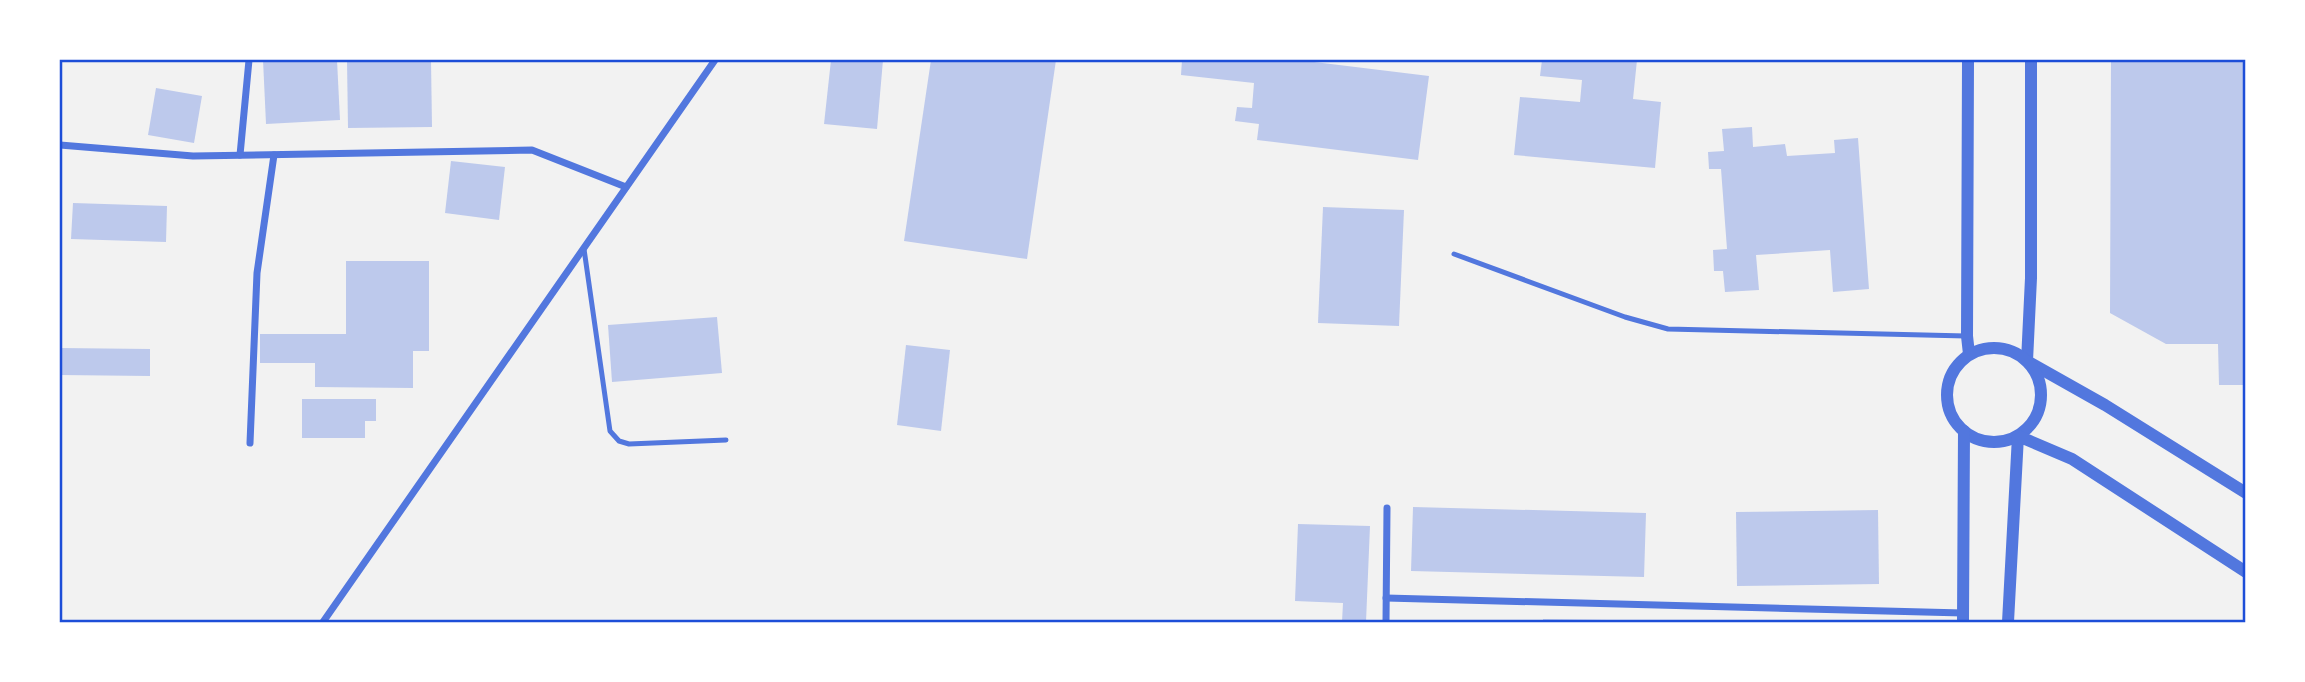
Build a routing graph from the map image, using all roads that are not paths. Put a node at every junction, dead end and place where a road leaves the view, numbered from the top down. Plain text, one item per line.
1 (249, 60) edge
2 (715, 60) edge
3 (1968, 60) edge
4 (2031, 60) edge
5 (60, 145) edge
6 (240, 155) junction
7 (274, 155) junction
8 (626, 187) junction
9 (584, 247) junction
10 (1454, 254) dead end
11 (1967, 336) junction
12 (1969, 354) junction
13 (2027, 361) junction
14 (1964, 431) junction
15 (2018, 436) junction
16 (726, 440) dead end
17 (250, 443) dead end
18 (2245, 493) edge
19 (1388, 508) dead end
20 (2245, 572) edge
21 (1386, 598) junction
22 (1963, 618) edge
23 (323, 622) edge
24 (1386, 622) edge
25 (2008, 622) edge

1 - 6 street
2 - 8 street
3 - 11 street
4 - 13 street
5 - 6 street
6 - 7 street
7 - 8 street
7 - 17 street
8 - 9 street
9 - 16 lane
9 - 23 street
10 - 11 lane
11 - 12 street
12 - 13 street
12 - 14 street
13 - 15 street
13 - 18 street
14 - 15 street
14 - 22 street
15 - 20 street
15 - 25 street
19 - 21 street
21 - 22 street
21 - 24 street

